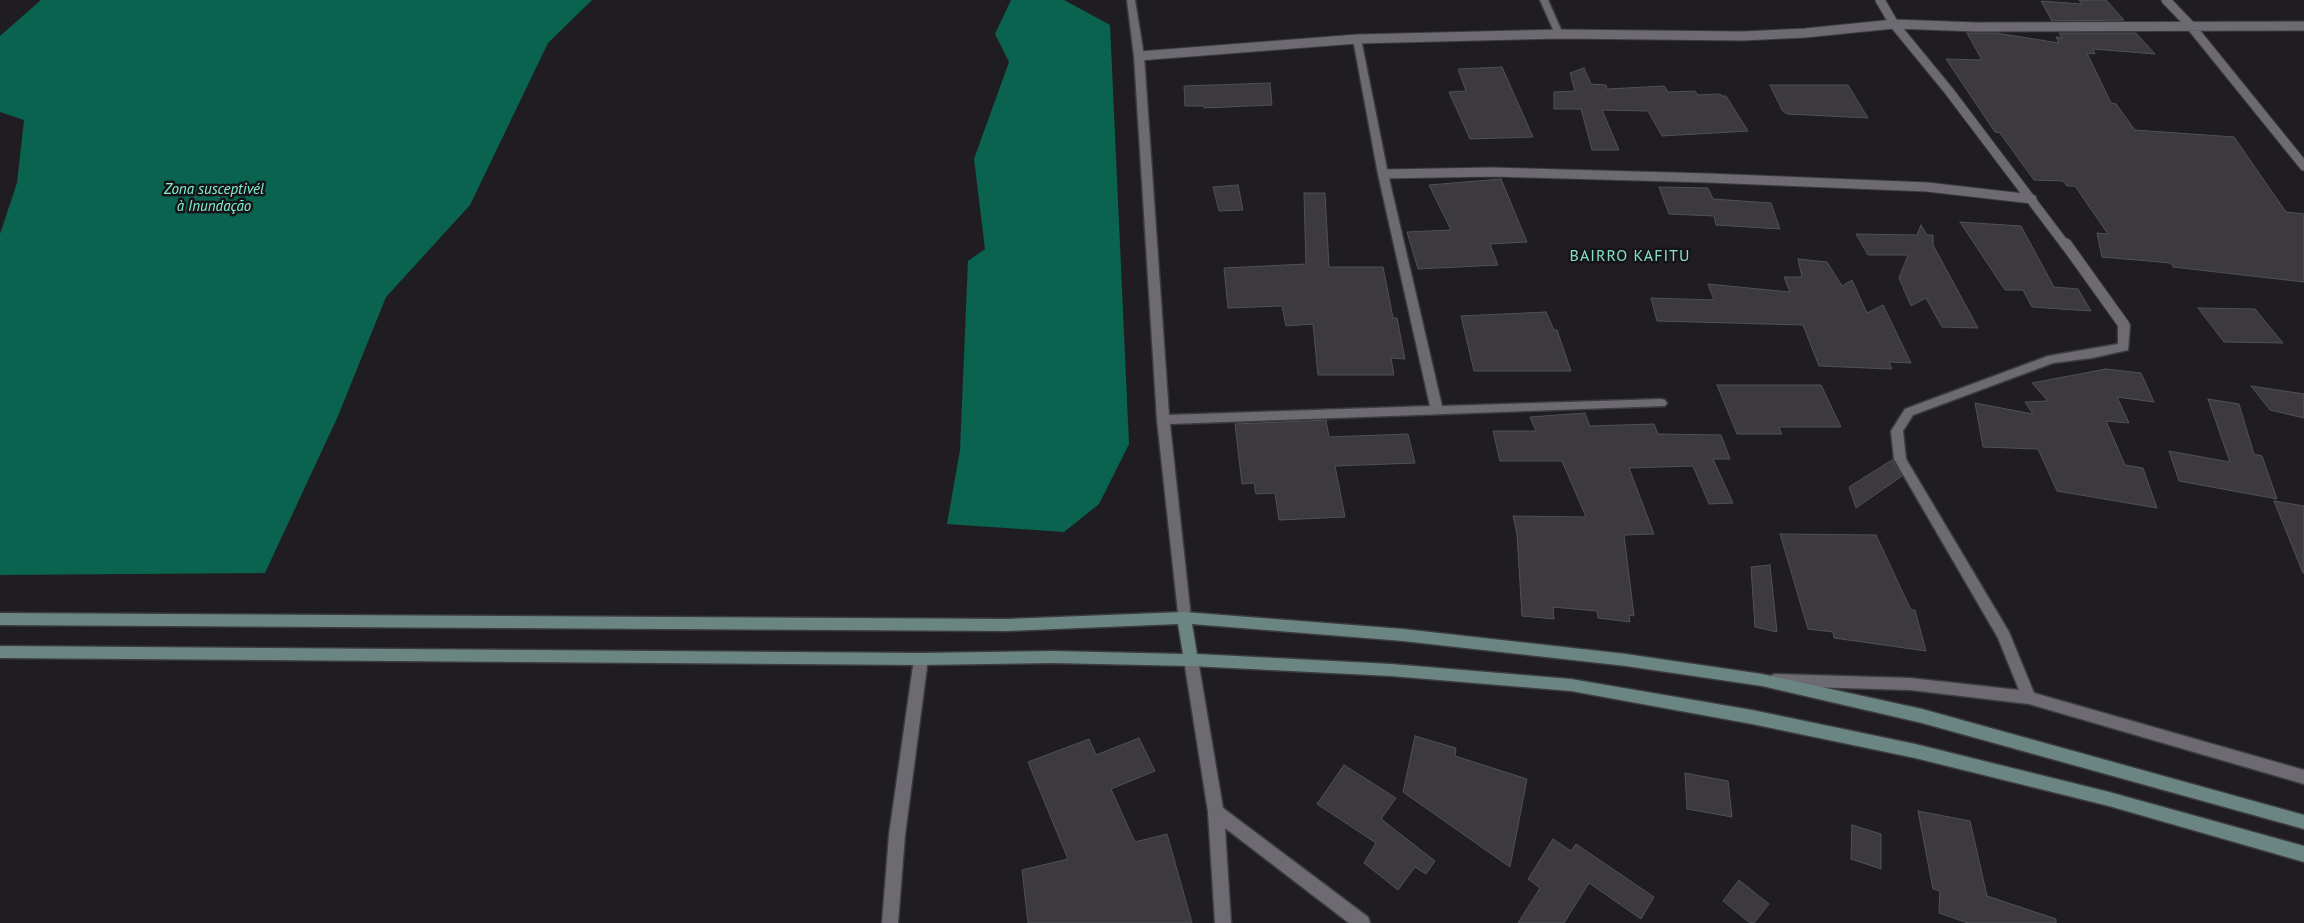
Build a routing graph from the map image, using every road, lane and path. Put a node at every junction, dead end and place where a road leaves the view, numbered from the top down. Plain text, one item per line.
1 (1130, 0) edge
2 (1544, 0) edge
3 (1880, 0) edge
4 (2166, 0) edge
5 (1894, 24) junction
6 (2190, 25) junction
7 (2304, 26) edge
8 (1559, 34) junction
9 (1357, 38) junction
10 (1139, 56) junction
11 (2304, 166) edge
12 (1382, 174) junction
13 (2032, 199) junction
14 (2124, 325) joint
15 (1661, 403) dead end
16 (1437, 409) junction
17 (1163, 420) junction
18 (1184, 618) junction
19 (0, 619) edge
20 (0, 652) edge
21 (921, 659) junction
22 (1191, 660) junction
23 (1762, 680) junction
24 (2029, 698) junction
25 (2304, 778) edge
26 (1216, 812) junction
27 (2304, 822) edge
28 (2304, 854) edge
29 (890, 923) edge
30 (1223, 923) edge
31 (1362, 923) edge

1 - 10 street
2 - 8 street
3 - 5 lane
4 - 6 lane
5 - 6 lane
5 - 8 lane
5 - 13 lane
6 - 7 lane
6 - 11 lane
8 - 9 lane
9 - 10 lane
9 - 12 street
10 - 17 street
12 - 13 lane
12 - 16 street
13 - 14 lane
14 - 24 street
15 - 16 street
16 - 17 street
17 - 18 street
18 - 19 main road
18 - 22 main road
18 - 23 main road
20 - 21 main road
21 - 22 main road
21 - 29 street
22 - 26 street
22 - 28 main road
23 - 24 street
23 - 27 main road
24 - 25 street
26 - 30 street
26 - 31 street

